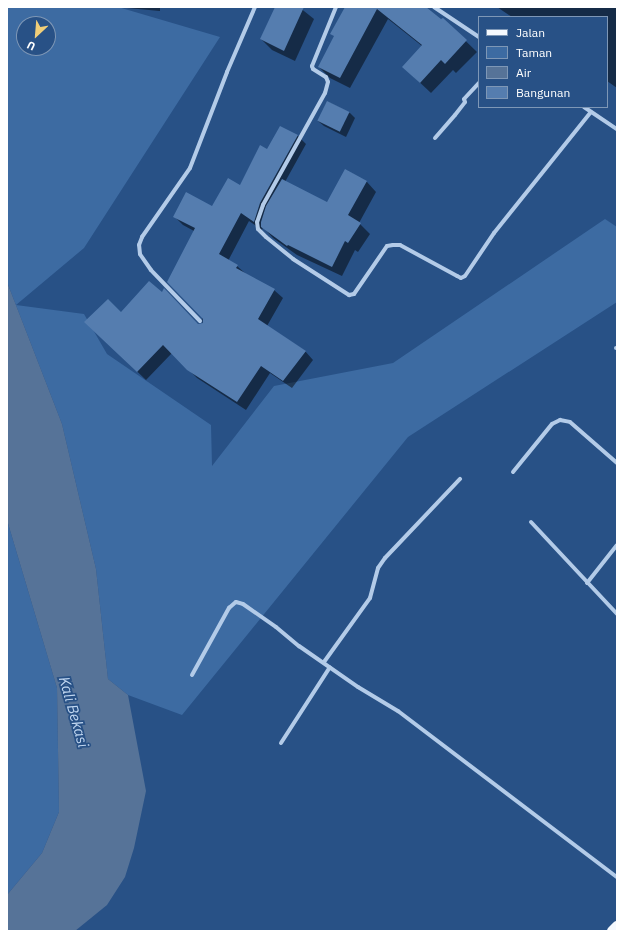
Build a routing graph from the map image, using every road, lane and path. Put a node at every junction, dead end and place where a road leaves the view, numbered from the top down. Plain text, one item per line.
1 (255, 7) edge
2 (336, 7) edge
3 (434, 7) edge
4 (478, 36) edge
5 (478, 84) edge
6 (585, 108) edge
7 (590, 112) junction
8 (617, 129) edge
9 (435, 138) dead end
10 (200, 321) dead end
11 (617, 463) edge
12 (513, 472) dead end
13 (460, 479) dead end
14 (531, 522) dead end
15 (617, 545) edge
16 (587, 583) junction
17 (617, 614) edge
18 (324, 662) junction
19 (330, 667) junction
20 (192, 676) dead end
21 (281, 743) dead end
22 (617, 877) edge
23 (617, 926) edge
24 (612, 931) edge

1 - 10 street
2 - 7 street
3 - 4 street
5 - 9 street
6 - 7 street
7 - 8 street
11 - 12 street
13 - 18 street
14 - 16 street
15 - 16 street
16 - 17 street
18 - 19 street
18 - 20 street
19 - 21 street
19 - 22 street
23 - 24 main road

